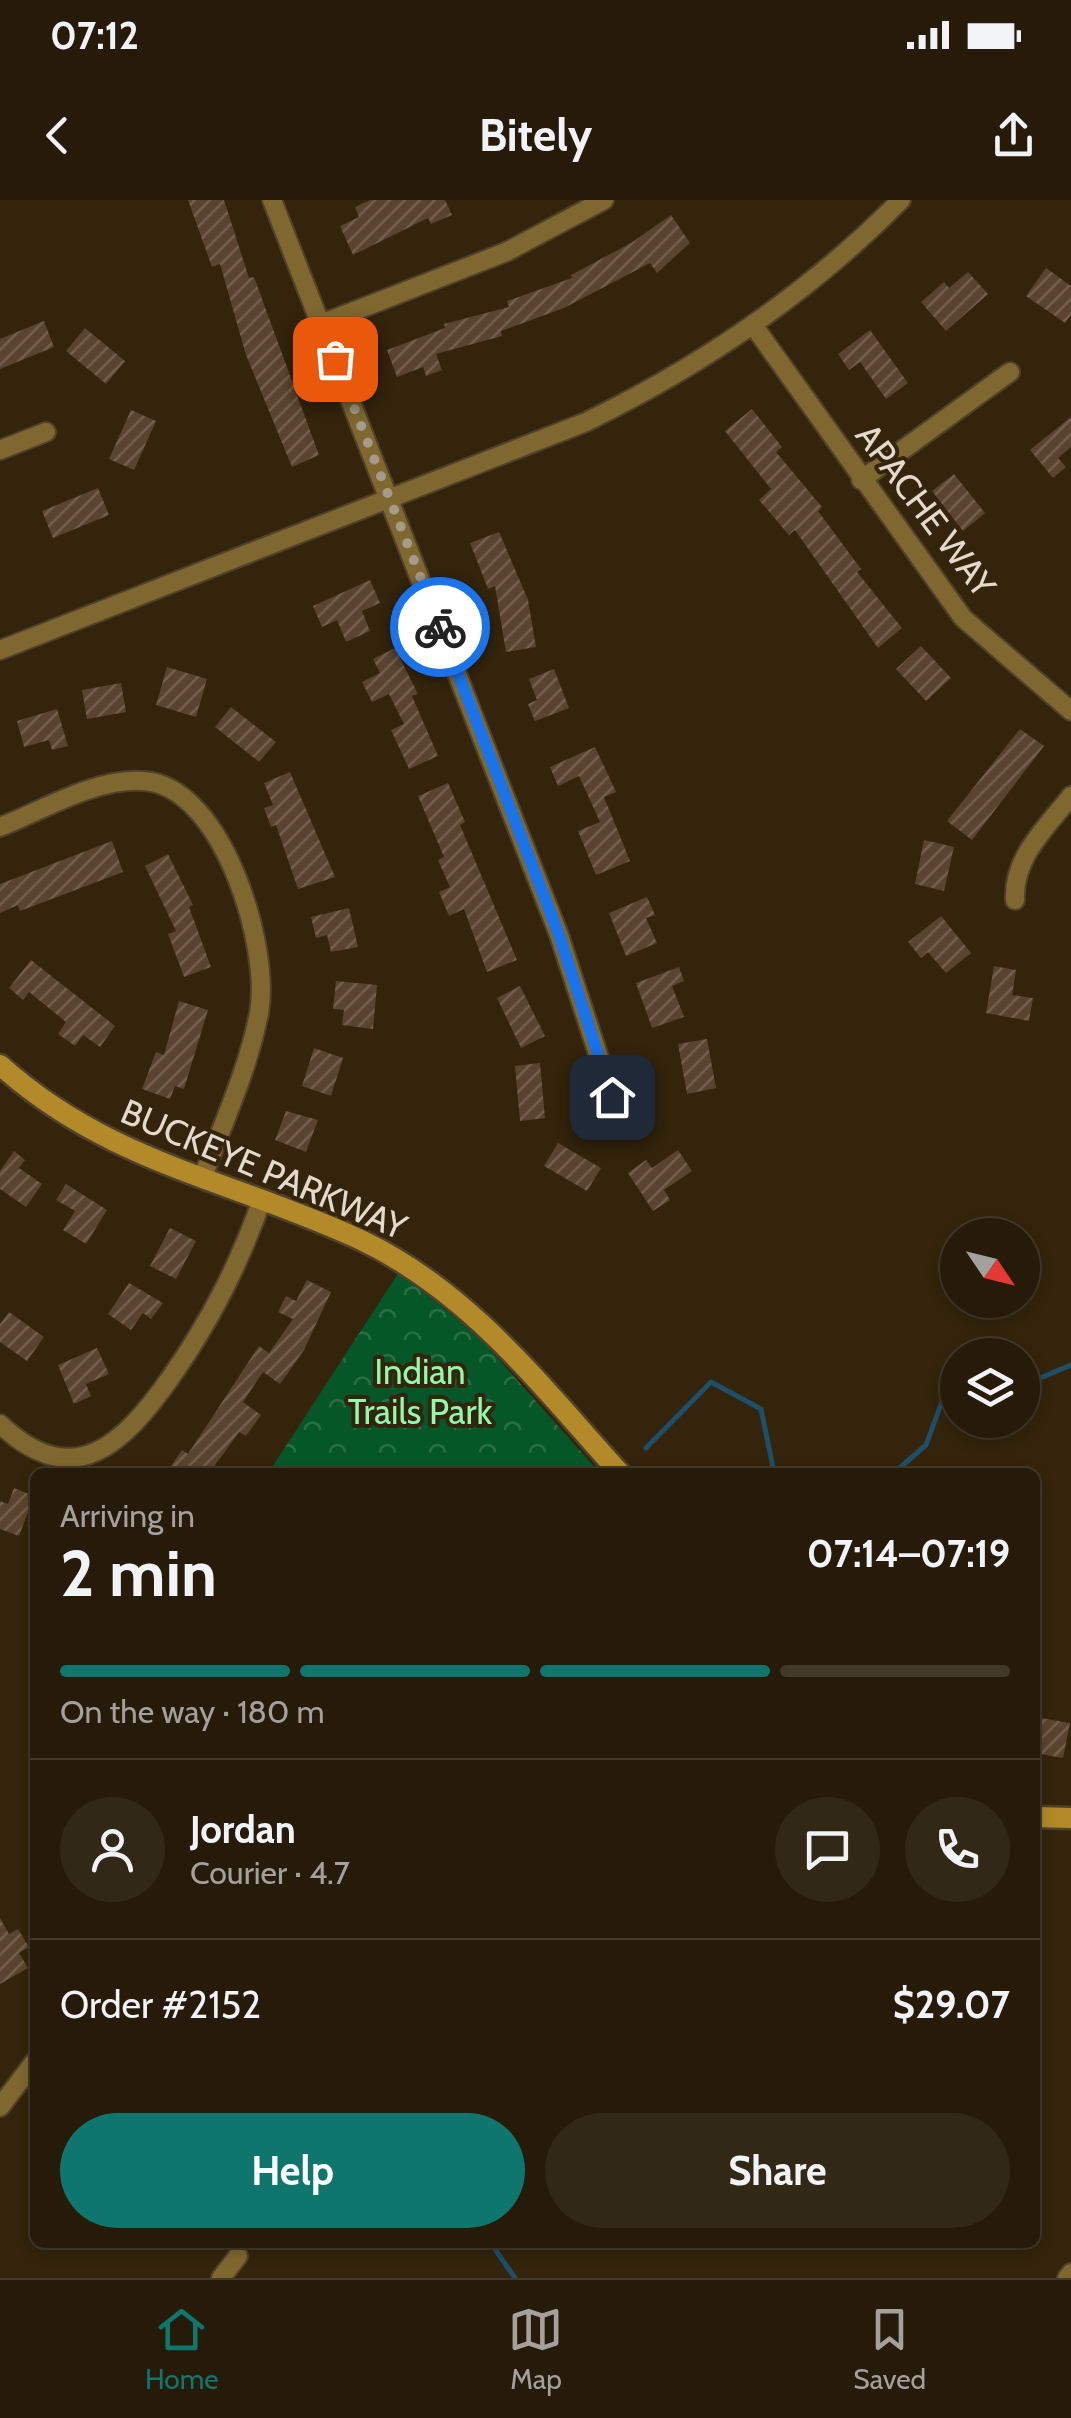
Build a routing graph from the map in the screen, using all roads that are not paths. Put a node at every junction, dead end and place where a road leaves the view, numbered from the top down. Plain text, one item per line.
1 (272, 200) edge
2 (604, 200) edge
3 (901, 200) edge
4 (321, 324) junction
5 (753, 325) junction
6 (1010, 372) dead end
7 (46, 432) dead end
8 (0, 450) edge
9 (860, 480) junction
10 (389, 498) junction
11 (0, 650) edge
12 (1071, 711) edge
13 (1071, 796) edge
14 (0, 827) edge
15 (1015, 900) dead end
16 (0, 1065) edge
17 (612, 1097) dead end
18 (202, 1179) junction
19 (262, 1200) junction
20 (0, 1424) edge
21 (616, 1468) edge
22 (1040, 1817) edge
23 (1071, 1818) edge
24 (30, 2067) edge
25 (0, 2106) edge
26 (238, 2256) dead end
27 (221, 2278) edge

1 - 4 street
2 - 4 street
3 - 5 street
4 - 10 street
5 - 9 street, APACHE WAY
5 - 10 street
6 - 9 street
7 - 8 street
9 - 12 street, APACHE WAY
10 - 11 street
10 - 17 street
13 - 15 street
14 - 18 street
16 - 18 street, BUCKEYE PARKWAY
18 - 19 street, BUCKEYE PARKWAY
19 - 20 street
19 - 21 street, BUCKEYE PARKWAY
22 - 23 street
24 - 25 street
26 - 27 street

